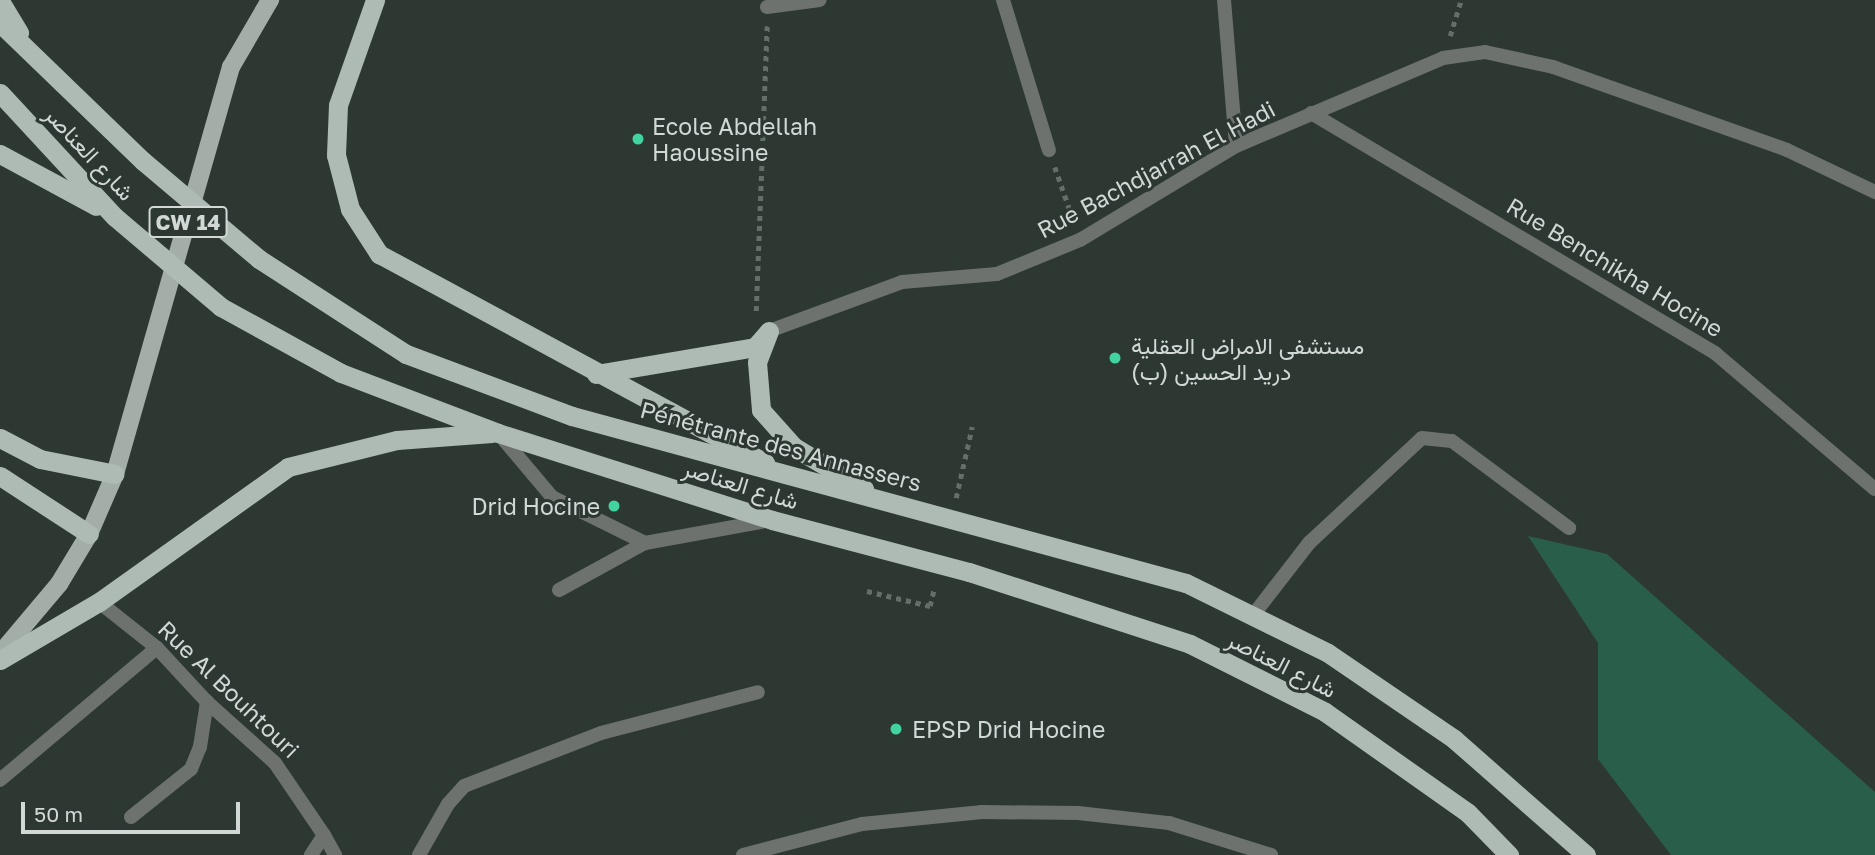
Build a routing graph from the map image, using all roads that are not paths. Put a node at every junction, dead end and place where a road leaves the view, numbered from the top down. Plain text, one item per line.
1 (270, 0) edge
2 (375, 0) edge
3 (820, 0) edge
4 (1003, 0) edge
5 (1224, 0) edge
6 (0, 1) edge
7 (767, 7) road end
8 (0, 23) edge
9 (32, 55) junction
10 (0, 93) edge
11 (1311, 113) junction
12 (1236, 146) junction
13 (1049, 150) road end
14 (0, 154) edge
15 (1875, 192) edge
16 (115, 217) junction
17 (769, 331) junction
18 (596, 374) junction
19 (498, 433) junction
20 (0, 438) edge
21 (115, 474) junction
22 (0, 477) edge
23 (800, 481) junction
24 (1875, 489) edge
25 (879, 497) junction
26 (772, 520) junction
27 (1569, 528) dead end
28 (89, 534) junction
29 (645, 543) junction
30 (559, 590) dead end
31 (99, 602) junction
32 (1254, 614) junction
33 (157, 648) junction
34 (0, 653) edge
35 (0, 660) edge
36 (758, 692) dead end
37 (207, 702) junction
38 (0, 780) edge
39 (131, 817) dead end
40 (324, 835) junction
41 (311, 855) edge
42 (335, 855) edge
43 (419, 855) edge
44 (743, 855) edge
45 (1271, 855) edge
46 (1509, 855) edge
47 (1586, 855) edge

1 - 21 main road, CW 14
2 - 18 highway
3 - 7 street
4 - 13 street
5 - 12 street
6 - 9 highway
8 - 9 highway, Pénétrante des Annassers
9 - 23 highway, Pénétrante des Annassers
10 - 16 highway, شارع العناصر
11 - 12 street, Rue Bachdjarrah El Hadi
11 - 15 street, Rue Bachdjarrah El Hadi
11 - 24 street, Rue Benchikha Hocine
12 - 17 street, Rue Bachdjarrah El Hadi
14 - 16 highway
16 - 19 highway, شارع العناصر
17 - 18 highway
17 - 25 highway
18 - 23 highway
19 - 26 highway, شارع العناصر
19 - 29 street
19 - 31 highway
20 - 21 highway
21 - 28 main road, CW 14
22 - 28 highway
23 - 25 highway, Pénétrante des Annassers
25 - 32 highway, Pénétrante des Annassers
26 - 29 street
26 - 46 highway, شارع العناصر
27 - 32 street
28 - 34 main road, CW 14
29 - 30 street
31 - 33 street, Rue Al Bouhtouri
31 - 35 highway
32 - 47 highway, Pénétrante des Annassers
33 - 37 street, Rue Al Bouhtouri
33 - 38 street
36 - 43 street
37 - 39 street
37 - 40 street, Rue Al Bouhtouri
40 - 41 street
40 - 42 street, Rue Al Bouhtouri
44 - 45 street

